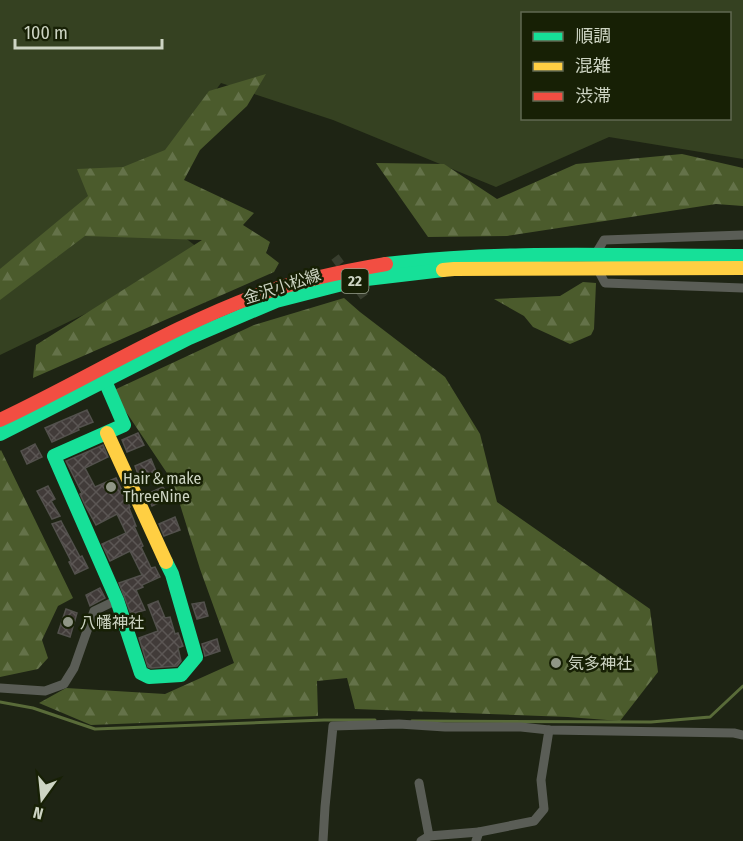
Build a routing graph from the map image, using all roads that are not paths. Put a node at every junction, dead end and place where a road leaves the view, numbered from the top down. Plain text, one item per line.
1 (743, 235) edge
2 (743, 256) edge
3 (596, 261) junction
4 (743, 267) edge
5 (743, 288) edge
6 (105, 381) junction
7 (0, 420) edge
8 (107, 433) junction
9 (0, 434) edge
10 (117, 600) junction
11 (0, 688) edge
12 (549, 730) junction
13 (743, 735) edge
14 (419, 783) dead end
15 (477, 836) edge
16 (425, 839) edge
17 (323, 841) edge

1 - 3 street
2 - 3 main road, 金沢小松線 / 22
3 - 4 main road, 金沢小松線 / 22
3 - 5 street
3 - 6 main road, 金沢小松線 / 22
3 - 7 main road, 金沢小松線 / 22
6 - 8 main road
6 - 9 main road, 金沢小松線 / 22
8 - 10 main road
8 - 10 main road
10 - 11 street
12 - 13 street
12 - 15 street
12 - 17 street
14 - 16 street
15 - 16 street

